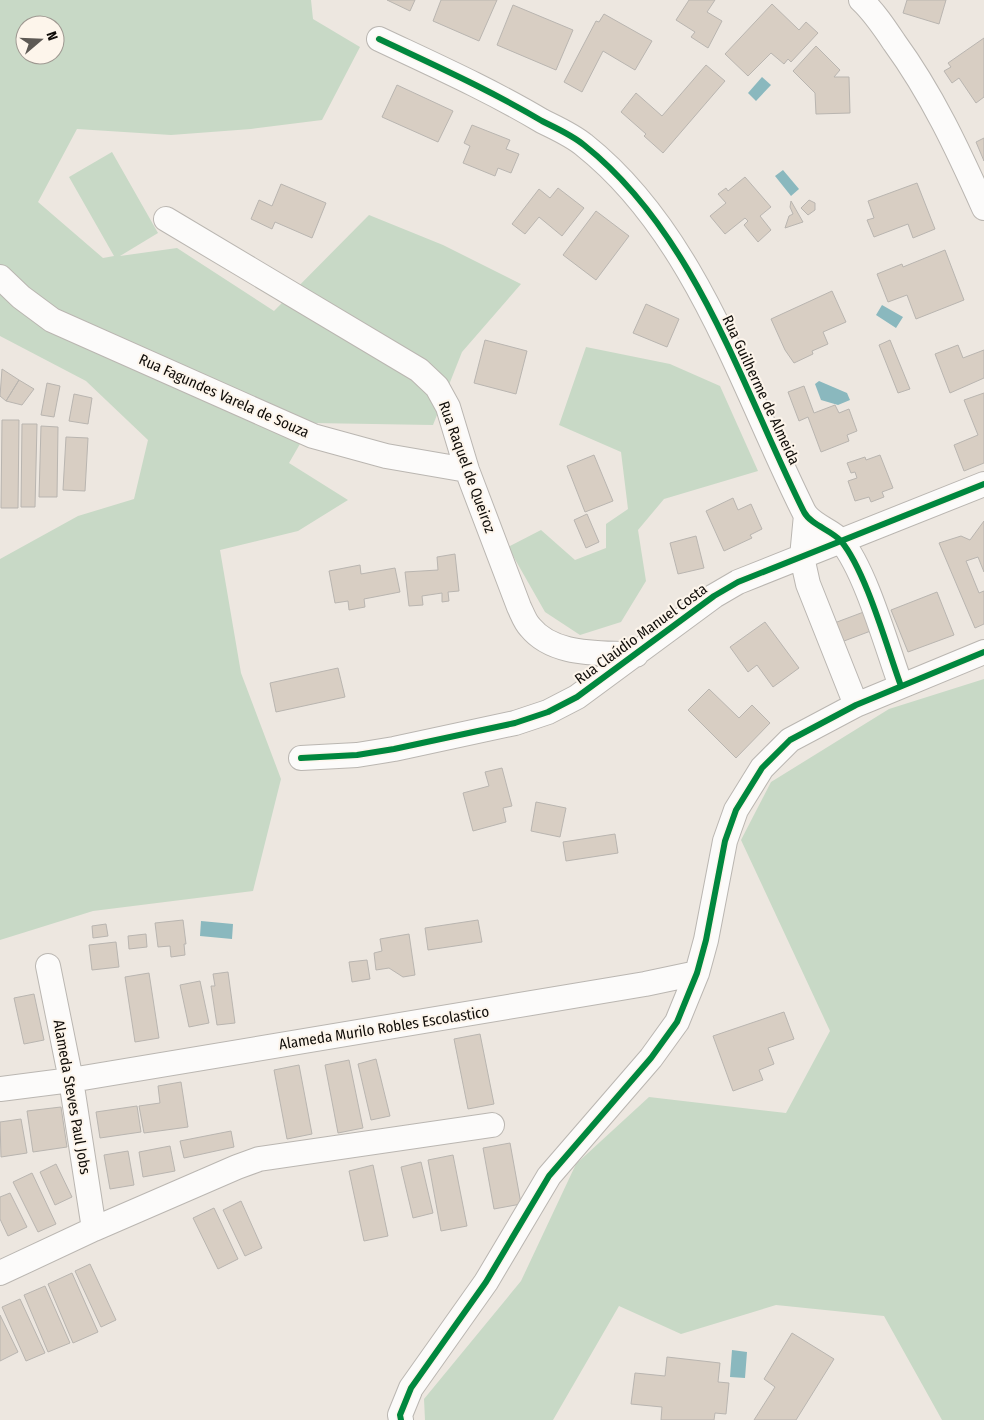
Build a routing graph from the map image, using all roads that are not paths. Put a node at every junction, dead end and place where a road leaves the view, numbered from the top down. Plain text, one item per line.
1 (861, 0) edge
2 (379, 39) dead end
3 (984, 208) edge
4 (166, 219) dead end
5 (0, 277) edge
6 (467, 470) junction
7 (984, 484) edge
8 (806, 515) junction
9 (840, 540) junction
10 (802, 557) junction
11 (984, 652) edge
12 (636, 655) junction
13 (901, 686) junction
14 (856, 705) junction
15 (301, 758) dead end
16 (48, 966) dead end
17 (697, 973) junction
18 (71, 1080) junction
19 (0, 1089) edge
20 (492, 1125) dead end
21 (94, 1229) junction
22 (0, 1273) edge
23 (401, 1420) edge

1 - 3 street
2 - 8 street, Rua Guilherme de Almeida
4 - 6 street, Rua Raquel de Queiroz
5 - 6 street, Rua Fagundes Varela de Souza
6 - 12 street, Rua Raquel de Queiroz
7 - 9 street, Rua Claúdio Manuel Costa
8 - 9 street, Rua Guilherme de Almeida
8 - 10 street
9 - 10 street, Rua Claúdio Manuel Costa
9 - 13 street
10 - 12 street, Rua Claúdio Manuel Costa
10 - 14 street
11 - 13 street
12 - 15 street, Rua Claúdio Manuel Costa
13 - 14 street
14 - 17 street
16 - 18 street, Alameda Steves Paul Jobs
17 - 18 street, Alameda Murilo Robles Escolastico
17 - 23 street
18 - 19 street, Alameda Murilo Robles Escolastico
18 - 21 street, Alameda Steves Paul Jobs
20 - 21 street
21 - 22 street

